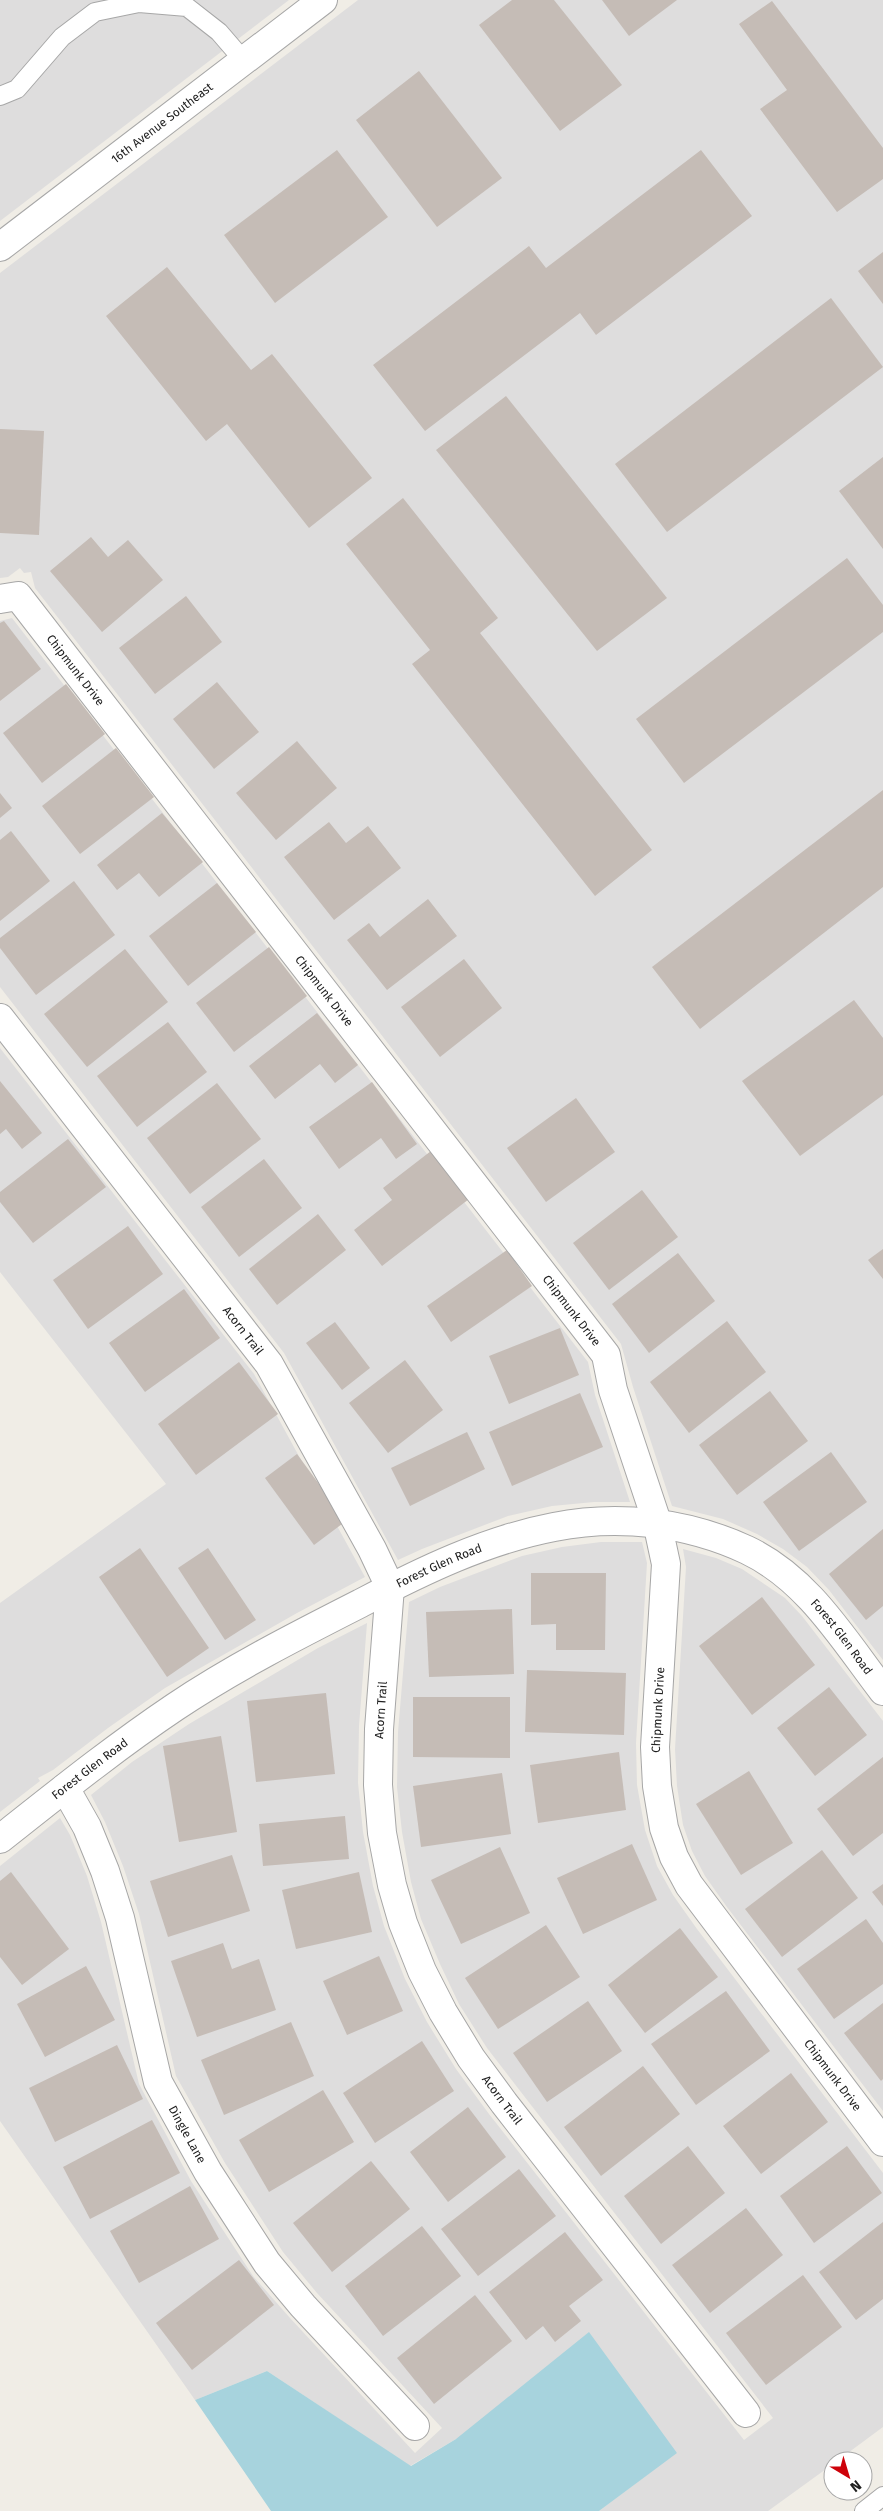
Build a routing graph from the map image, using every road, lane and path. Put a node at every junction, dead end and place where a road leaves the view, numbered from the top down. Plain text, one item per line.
1 (324, 0) edge
2 (165, 3) edge
3 (244, 61) junction
4 (0, 96) edge
5 (0, 247) edge
6 (0, 600) edge
7 (0, 1018) edge
8 (657, 1522) junction
9 (390, 1587) junction
10 (883, 1691) edge
11 (65, 1788) junction
12 (0, 1839) edge
13 (883, 2142) edge
14 (746, 2413) dead end
15 (415, 2426) dead end
16 (883, 2496) edge
17 (864, 2511) edge

1 - 3 street, 16th Avenue Southeast
2 - 3 lane
2 - 4 lane
3 - 5 street, 16th Avenue Southeast
6 - 8 street, Chipmunk Drive
7 - 9 street, Acorn Trail
8 - 9 street, Forest Glen Road
8 - 10 street, Forest Glen Road
8 - 13 street, Chipmunk Drive
9 - 11 street, Forest Glen Road
9 - 14 street, Acorn Trail
11 - 12 street, Forest Glen Road
11 - 15 street, Dingle Lane
16 - 17 lane

